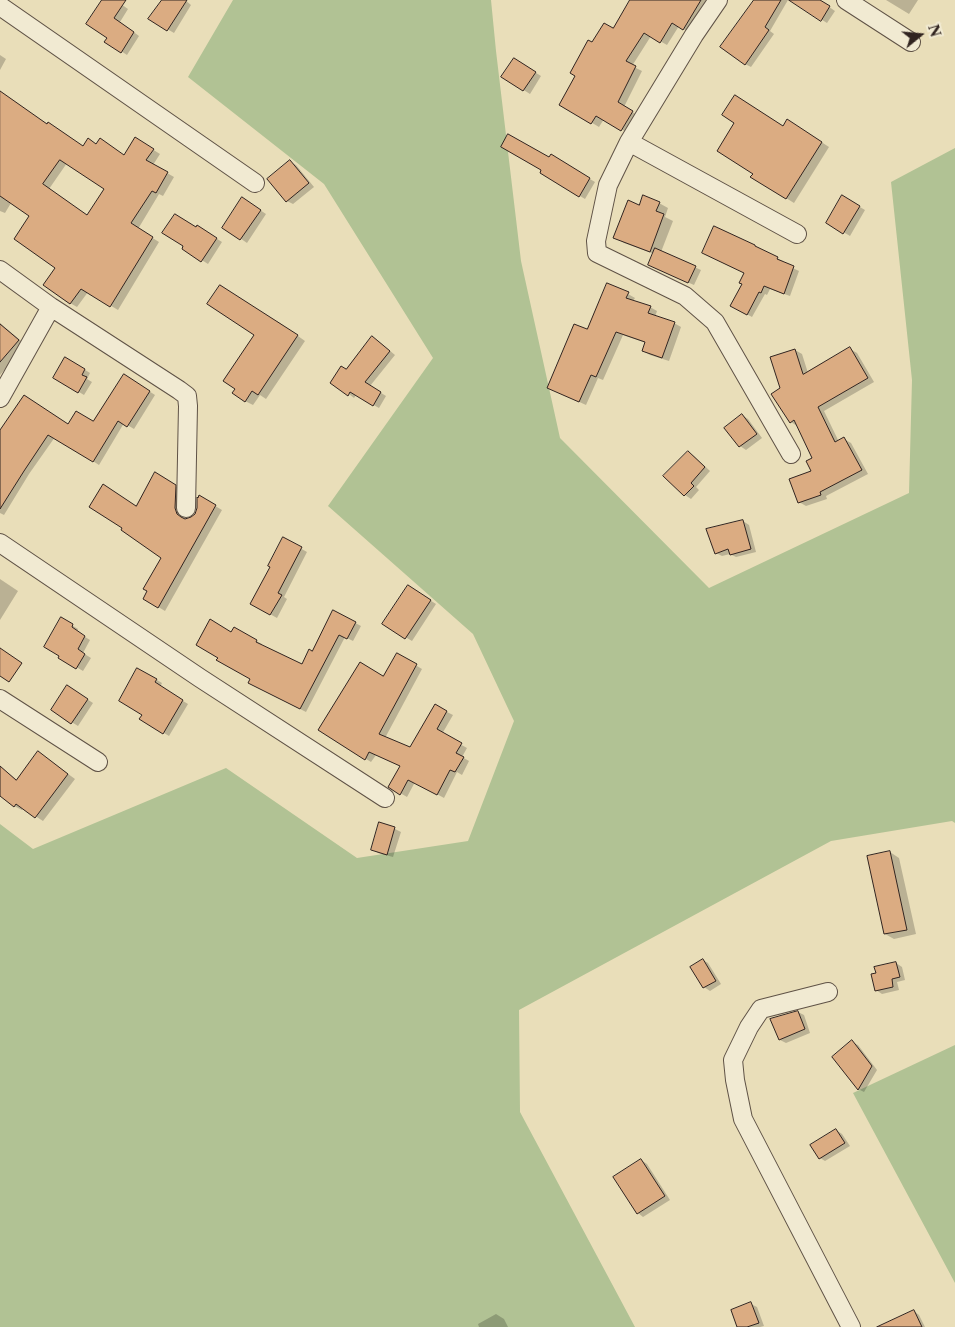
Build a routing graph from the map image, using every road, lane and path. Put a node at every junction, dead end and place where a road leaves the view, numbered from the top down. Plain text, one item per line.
1 (718, 0) edge
2 (846, 0) edge
3 (0, 6) edge
4 (911, 42) dead end
5 (629, 142) junction
6 (255, 183) dead end
7 (797, 234) dead end
8 (0, 270) edge
9 (51, 307) junction
10 (0, 398) edge
11 (791, 454) dead end
12 (186, 508) dead end
13 (0, 543) edge
14 (0, 698) edge
15 (98, 762) dead end
16 (385, 798) dead end
17 (828, 992) dead end
18 (850, 1327) edge

1 - 5 street
2 - 4 street
3 - 6 street
5 - 7 street
5 - 11 street
8 - 9 street
9 - 10 street
9 - 12 street
13 - 16 street
14 - 15 street
17 - 18 street

